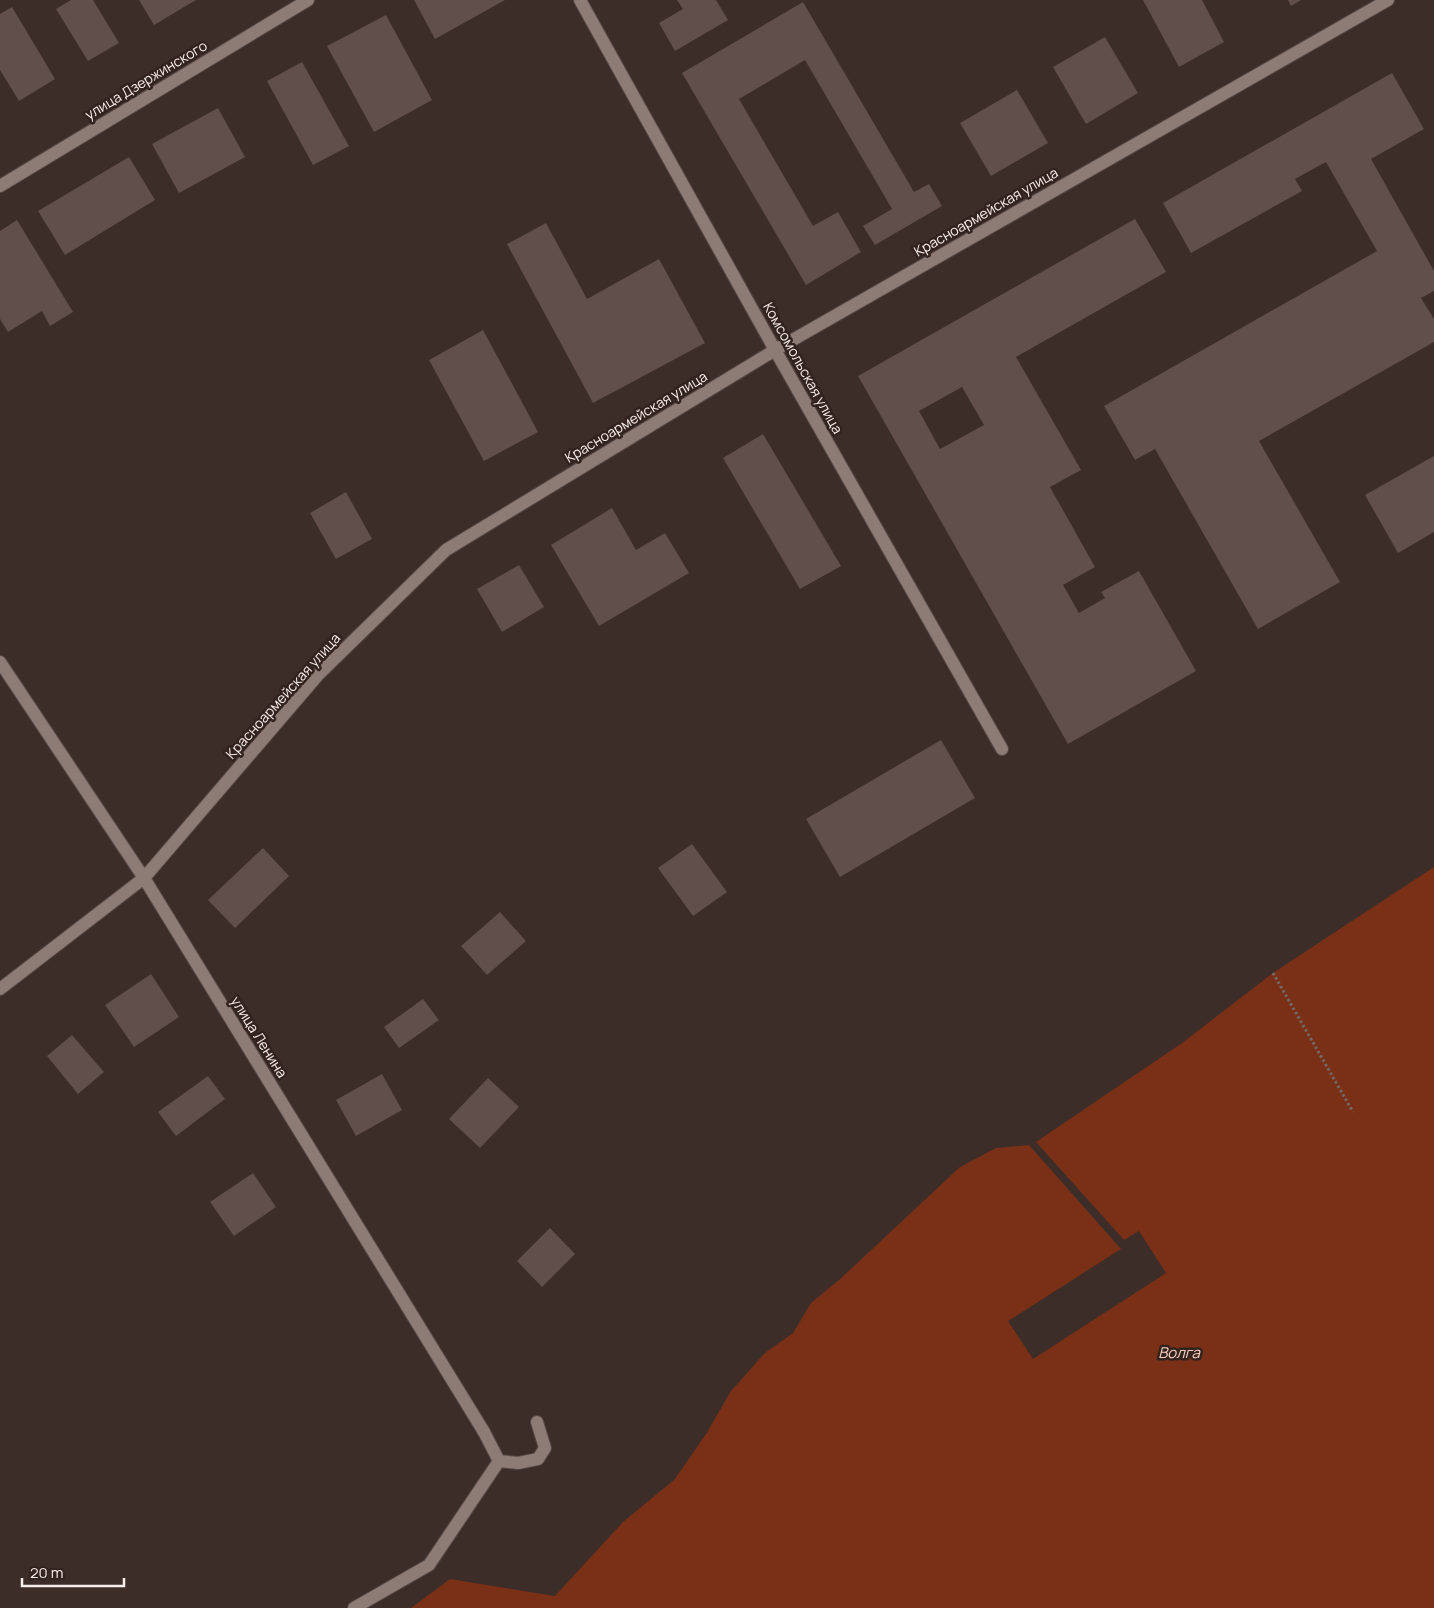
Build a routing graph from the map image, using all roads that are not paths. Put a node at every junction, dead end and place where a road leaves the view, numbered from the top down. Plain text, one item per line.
1 (308, 0) edge
2 (580, 0) edge
3 (1388, 0) edge
4 (0, 186) edge
5 (775, 350) junction
6 (0, 662) edge
7 (1002, 749) dead end
8 (144, 878) junction
9 (0, 989) edge
10 (537, 1422) dead end
11 (499, 1461) junction
12 (354, 1608) edge

1 - 4 street, улица Дзержинского
2 - 5 street, Комсомольская улица
3 - 5 street, Красноармейская улица
5 - 7 street, Комсомольская улица
5 - 8 street, Красноармейская улица
6 - 8 street, улица Ленина
8 - 9 street, Красноармейская улица
8 - 11 street, улица Ленина
10 - 11 street
11 - 12 street

